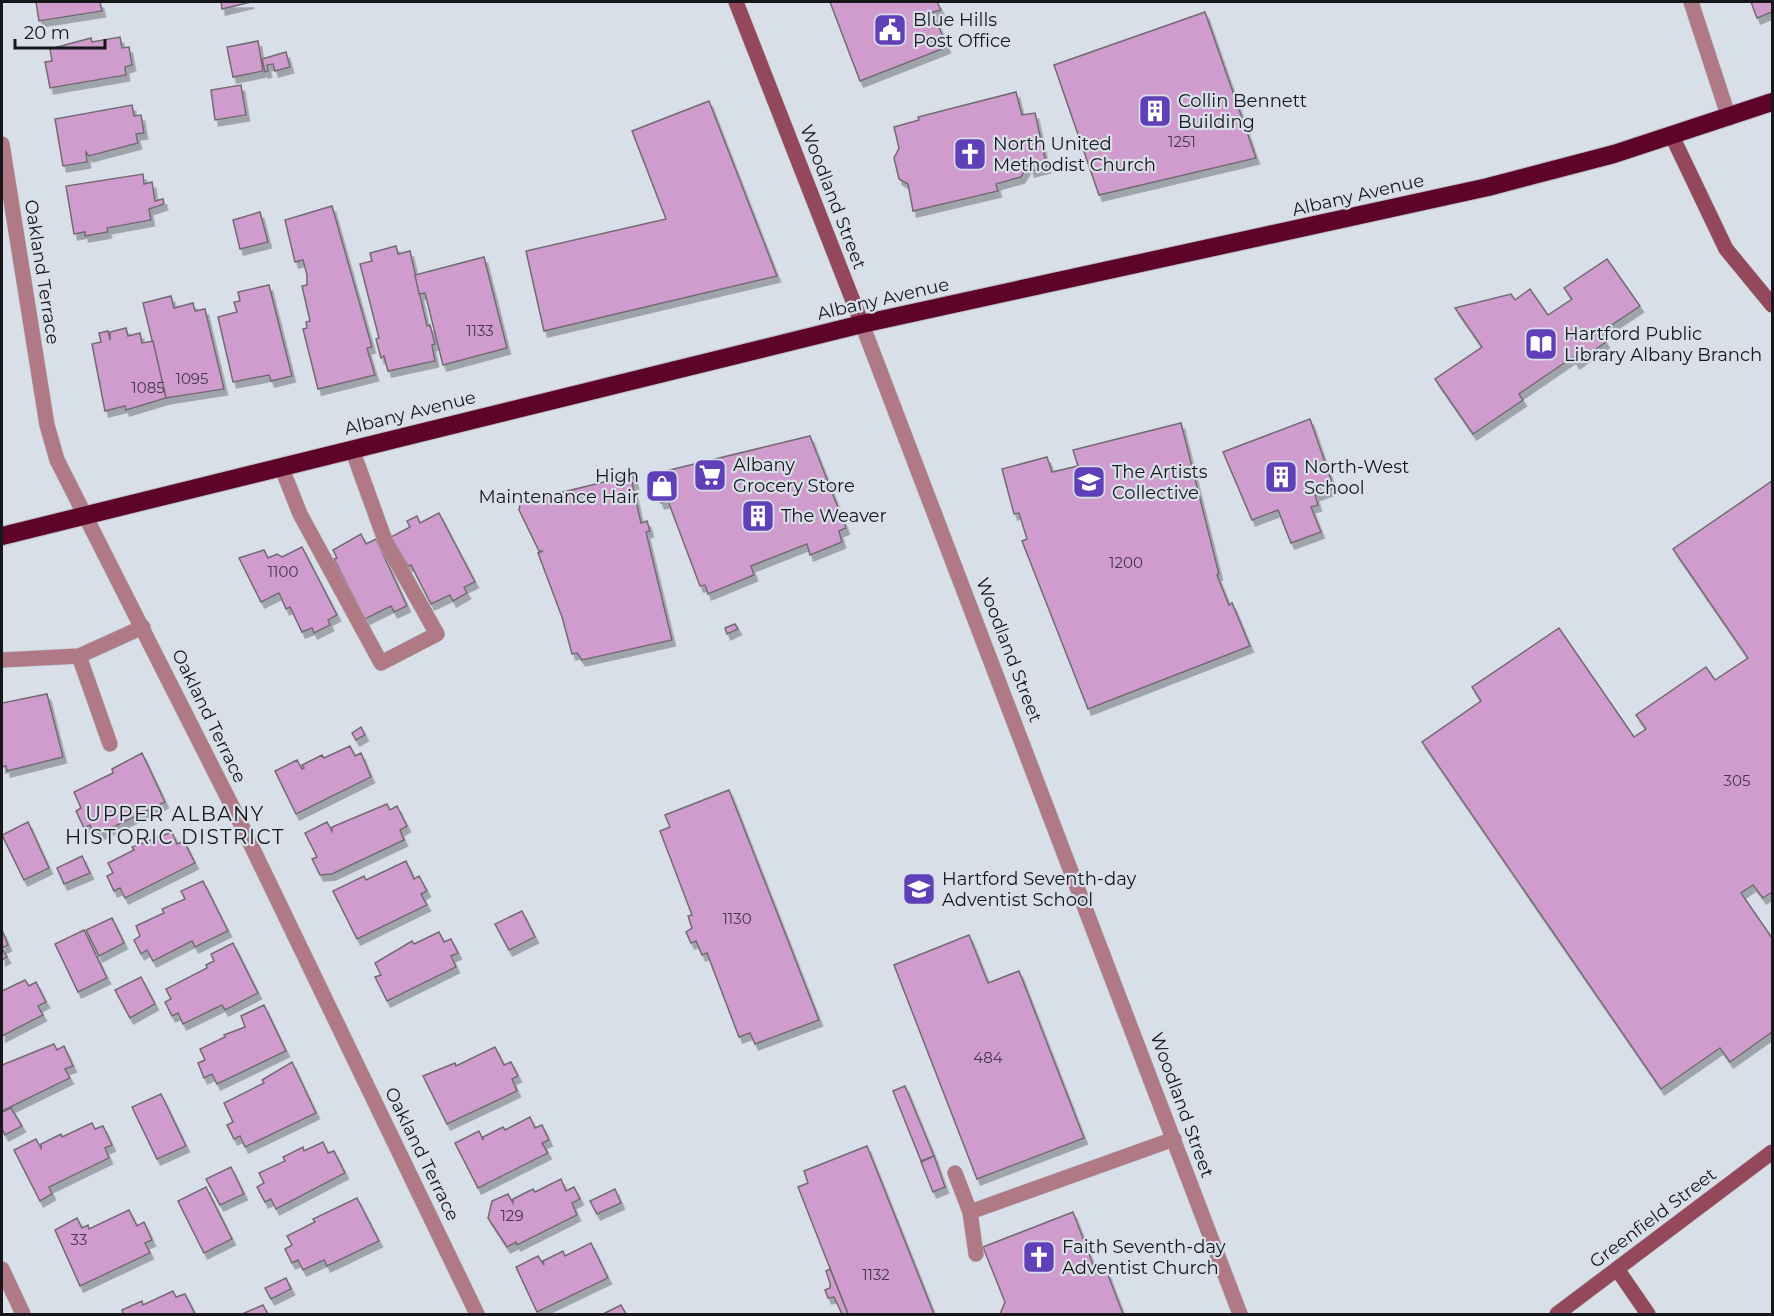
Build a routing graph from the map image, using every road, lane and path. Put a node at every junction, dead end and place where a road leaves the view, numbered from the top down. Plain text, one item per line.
1 (736, 2) edge
2 (1691, 2) edge
3 (1773, 102) edge
4 (1729, 118) junction
5 (1672, 136) junction
6 (2, 144) edge
7 (1773, 305) edge
8 (862, 324) junction
9 (352, 449) junction
10 (280, 466) junction
11 (85, 515) junction
12 (2, 536) edge
13 (143, 627) junction
14 (79, 656) junction
15 (2, 660) edge
16 (110, 744) dead end
17 (1174, 1139) junction
18 (1773, 1152) edge
19 (955, 1173) dead end
20 (969, 1212) junction
21 (976, 1254) dead end
22 (2, 1269) edge
23 (1617, 1269) junction
24 (23, 1314) edge
25 (477, 1314) edge
26 (1240, 1314) edge
27 (1557, 1314) edge
28 (1648, 1314) edge

1 - 8 main road, Woodland Street
2 - 4 street
3 - 4 highway, Albany Avenue
4 - 5 highway, Albany Avenue
5 - 7 main road
5 - 8 highway, Albany Avenue
6 - 11 street, Oakland Terrace
8 - 9 highway, Albany Avenue
8 - 17 street, Woodland Street
9 - 10 highway, Albany Avenue
9 - 10 street
10 - 11 highway, Albany Avenue
11 - 12 highway, Albany Avenue
11 - 13 street, Oakland Terrace
13 - 14 street
13 - 25 street, Oakland Terrace
14 - 15 street
14 - 16 street
17 - 20 street
17 - 26 street, Woodland Street
18 - 23 main road, Greenfield Street
19 - 20 street
20 - 21 street
22 - 24 street
23 - 27 main road, Greenfield Street
23 - 28 main road

